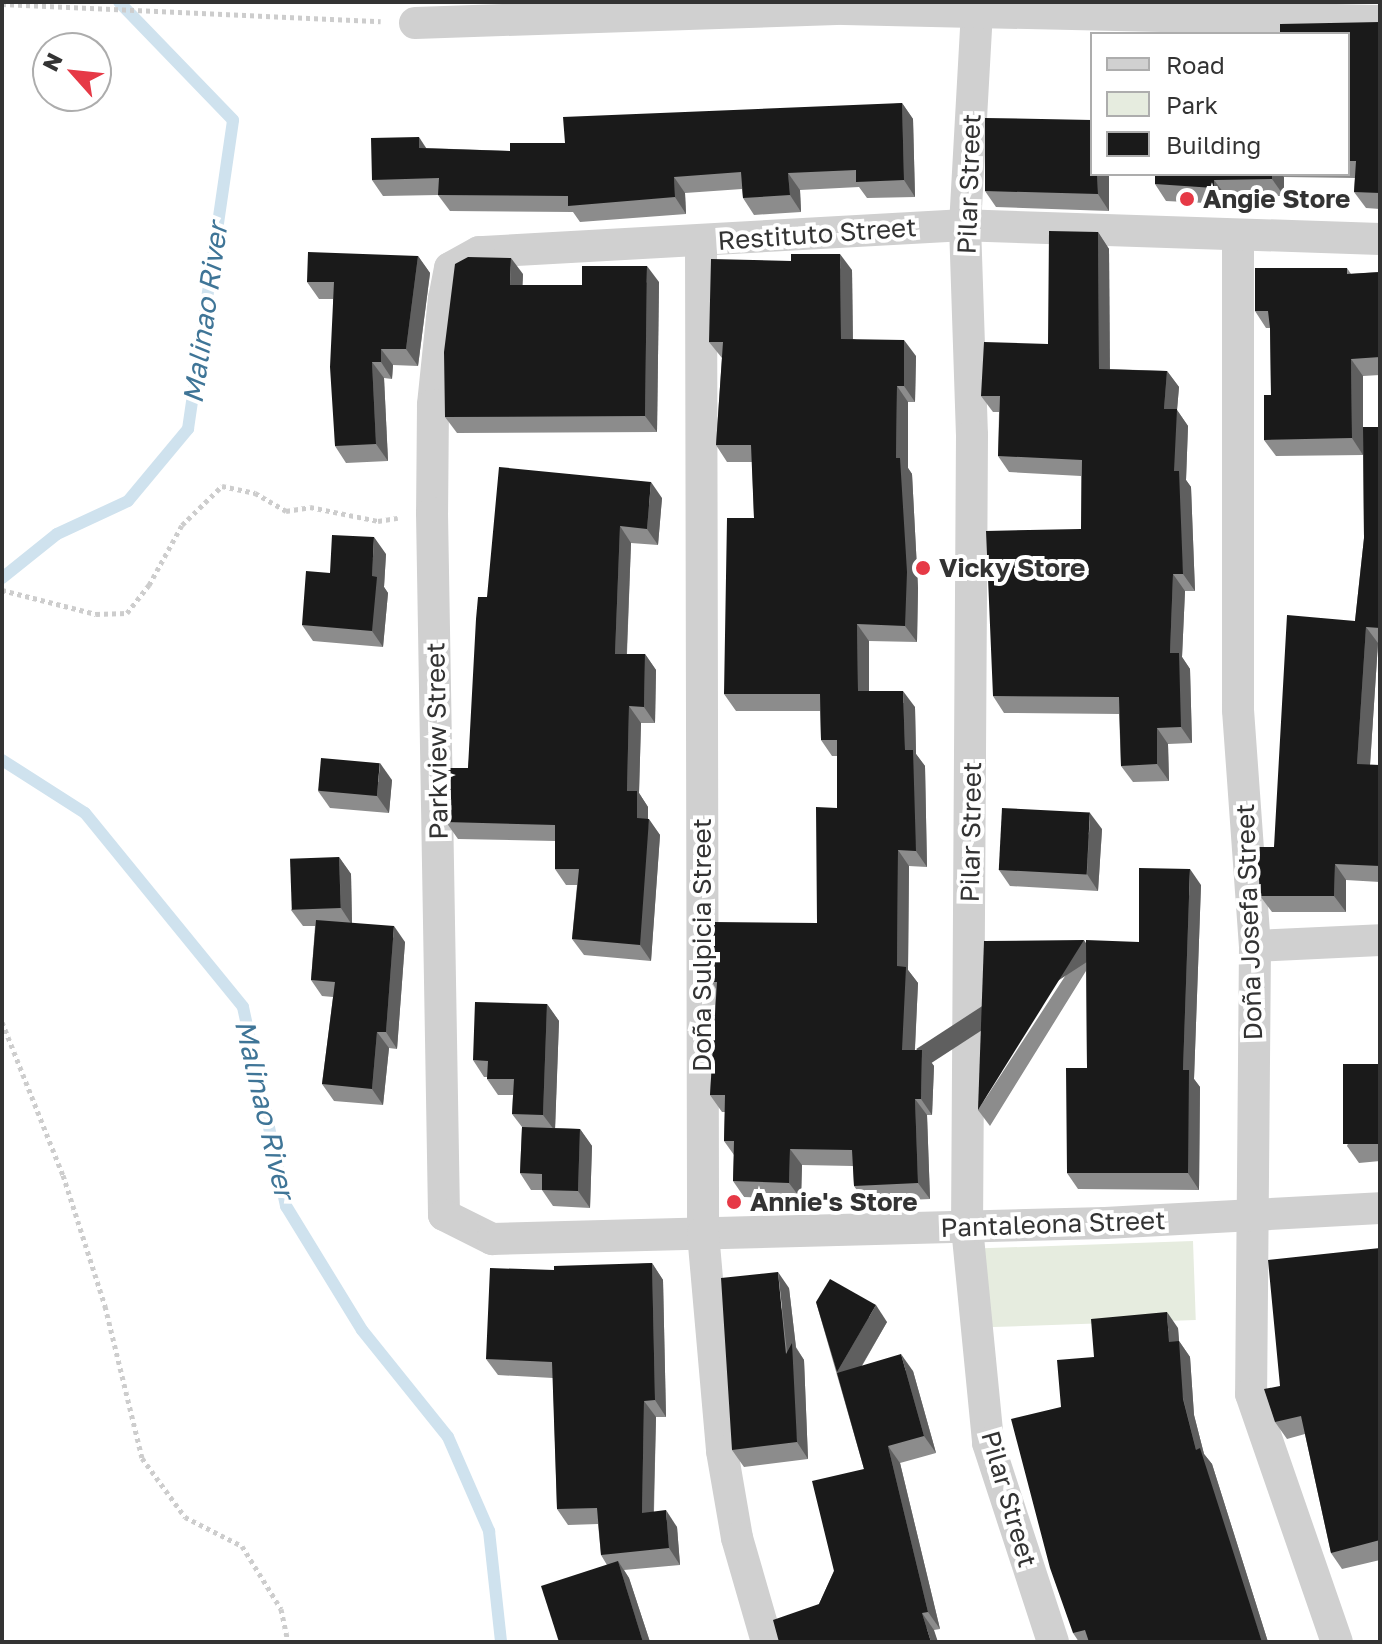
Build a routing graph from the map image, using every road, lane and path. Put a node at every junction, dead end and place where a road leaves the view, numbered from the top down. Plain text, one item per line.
1 (2, 4) edge
2 (844, 6) edge
3 (977, 11) junction
4 (1380, 21) edge
5 (415, 23) joint
6 (965, 225) junction
7 (1238, 235) junction
8 (1380, 239) edge
9 (701, 241) junction
10 (450, 268) joint
11 (432, 513) junction
12 (2, 590) edge
13 (1380, 940) edge
14 (1255, 946) junction
15 (2, 1022) edge
16 (1380, 1208) edge
17 (1252, 1214) junction
18 (444, 1215) joint
19 (967, 1227) junction
20 (703, 1233) junction
21 (288, 1642) edge
22 (767, 1642) edge
23 (1053, 1642) edge
24 (1337, 1642) edge

1 - 5 path
2 - 3 street
2 - 5 street
3 - 4 street
3 - 6 street, Pilar Street
6 - 7 street, Restituto Street
6 - 9 street, Restituto Street
6 - 19 street, Pilar Street
7 - 8 street, Restituto Street
7 - 14 street, Doña Josefa Street
9 - 10 street, Restituto Street
9 - 20 street, Doña Sulpicia Street
10 - 11 street, Parkview Street
11 - 12 path
11 - 18 street, Parkview Street
13 - 14 street
14 - 17 street, Doña Josefa Street
15 - 21 path
16 - 17 street, Pantaleona Street
17 - 19 street, Pantaleona Street
17 - 24 street, Doña Josefa Street
18 - 20 street, Pantaleona Street
19 - 20 street, Pantaleona Street
19 - 23 street, Pilar Street
20 - 22 street, Doña Sulpicia Street

